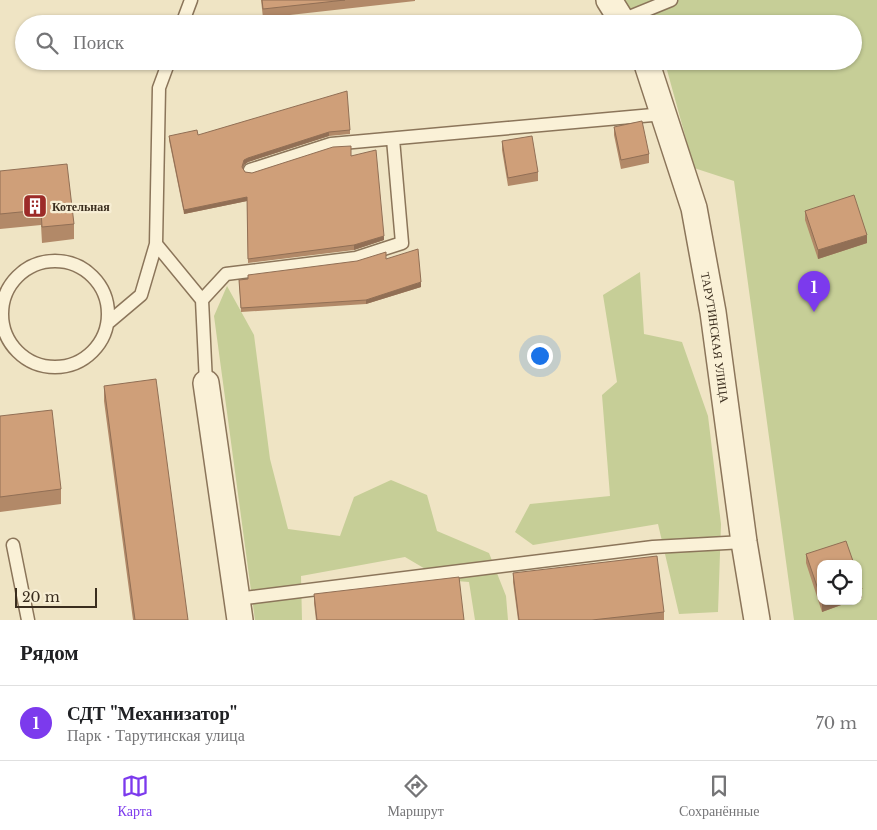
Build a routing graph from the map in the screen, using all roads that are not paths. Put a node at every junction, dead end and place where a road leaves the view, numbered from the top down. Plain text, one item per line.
1 (191, 0) edge
2 (671, 0) edge
3 (618, 14) edge
4 (185, 15) edge
5 (166, 70) edge
6 (649, 70) edge
7 (664, 114) junction
8 (393, 139) junction
9 (250, 170) dead end
10 (156, 244) junction
11 (4, 287) edge
12 (202, 300) junction
13 (109, 322) junction
14 (206, 383) joint
15 (744, 542) junction
16 (13, 545) dead end
17 (239, 609) edge
18 (28, 620) edge
19 (757, 620) edge

1 - 4 lane
2 - 3 lane
5 - 10 lane
6 - 7 street, ТАРУТИНСКАЯ УЛИЦА
7 - 8 lane
7 - 15 street, ТАРУТИНСКАЯ УЛИЦА
8 - 9 lane
8 - 12 lane
10 - 12 lane
10 - 13 lane
11 - 13 lane
11 - 13 lane
12 - 14 lane
14 - 17 street
15 - 17 lane
15 - 19 street, ТАРУТИНСКАЯ УЛИЦА
16 - 18 lane

